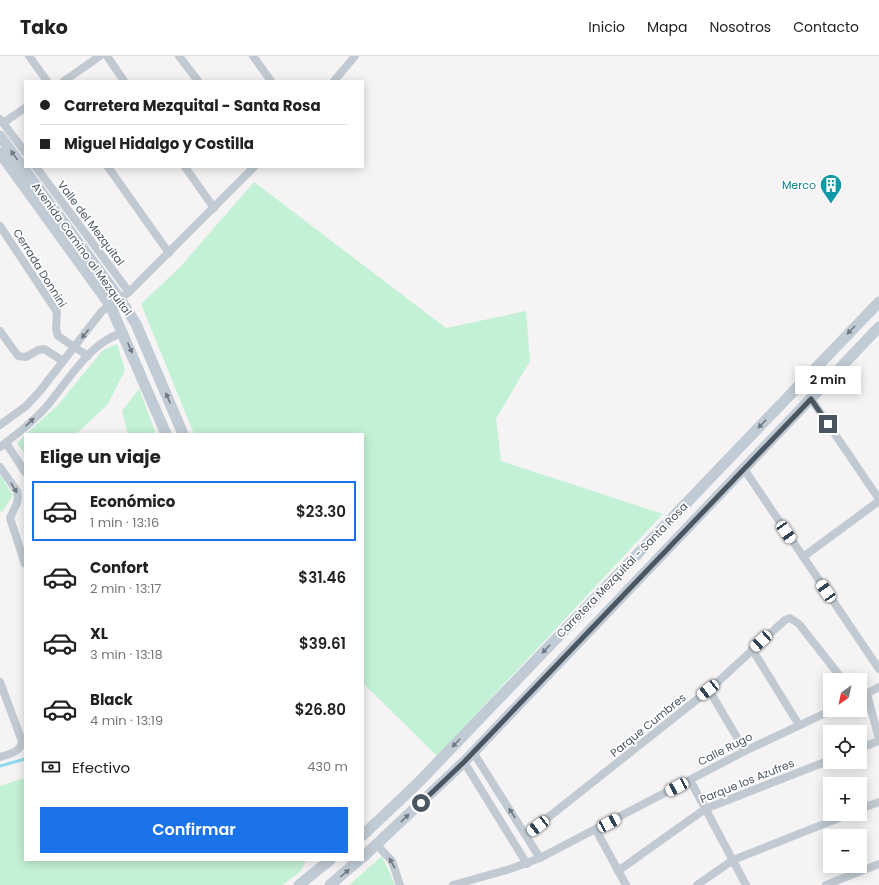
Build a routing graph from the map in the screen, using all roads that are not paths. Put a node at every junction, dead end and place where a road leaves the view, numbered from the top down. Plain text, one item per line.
1 (30, 56) edge
2 (100, 56) edge
3 (107, 56) edge
4 (179, 56) edge
5 (253, 56) edge
6 (355, 56) edge
7 (46, 80) edge
8 (65, 80) edge
9 (123, 80) edge
10 (197, 80) edge
11 (270, 80) edge
12 (335, 80) edge
13 (24, 109) edge
14 (2, 121) edge
15 (0, 136) edge
16 (24, 151) edge
17 (0, 153) edge
18 (24, 167) edge
19 (25, 168) edge
20 (37, 168) edge
21 (109, 168) edge
22 (186, 168) edge
23 (253, 168) edge
24 (214, 208) junction
25 (0, 226) edge
26 (169, 253) junction
27 (125, 296) junction
28 (879, 302) edge
29 (110, 305) junction
30 (879, 327) edge
31 (0, 331) edge
32 (124, 333) junction
33 (75, 346) junction
34 (88, 356) junction
35 (63, 361) junction
36 (811, 399) junction
37 (0, 425) edge
38 (166, 433) edge
39 (183, 433) edge
40 (3, 445) edge
41 (0, 467) edge
42 (744, 468) junction
43 (24, 471) edge
44 (879, 500) edge
45 (803, 557) junction
46 (24, 561) edge
47 (752, 649) junction
48 (879, 669) edge
49 (838, 673) edge
50 (0, 682) edge
51 (879, 688) edge
52 (708, 690) junction
53 (867, 694) edge
54 (867, 705) edge
55 (823, 714) edge
56 (799, 726) junction
57 (879, 740) edge
58 (867, 745) edge
59 (745, 750) junction
60 (473, 752) junction
61 (0, 757) edge
62 (464, 762) junction
63 (823, 763) edge
64 (690, 780) junction
65 (494, 786) junction
66 (484, 793) junction
67 (879, 802) edge
68 (867, 806) edge
69 (705, 809) junction
70 (831, 821) edge
71 (596, 830) junction
72 (364, 834) edge
73 (526, 836) junction
74 (364, 838) edge
75 (368, 850) edge
76 (540, 858) junction
77 (733, 860) junction
78 (327, 861) edge
79 (358, 861) edge
80 (527, 864) junction
81 (879, 864) edge
82 (315, 865) edge
83 (618, 871) junction
84 (299, 885) edge
85 (330, 885) edge
86 (400, 885) edge
87 (453, 885) edge
88 (626, 885) edge
89 (697, 885) edge
90 (746, 885) edge
91 (826, 885) edge

1 - 7 street
2 - 8 street
3 - 9 street
4 - 10 street
5 - 11 street
6 - 12 street
13 - 14 street
14 - 16 street
18 -> 15 main road, Avenida Camino al Mezquital
17 - 29 main road, Avenida Camino al Mezquital
27 -> 19 main road, Avenida Camino al Mezquital
20 - 27 street, Valle del Mezquital
21 - 26 street
22 - 24 street
23 - 24 street
24 - 26 street
25 - 33 street, Cerrada Donnini
26 - 27 street
27 - 29 street
39 -> 27 main road, Avenida Camino al Mezquital
28 -> 72 main road, Carretera Mezquital - Santa Rosa
29 - 32 main road, Avenida Camino al Mezquital
29 -> 33 street
30 - 36 main road, Carretera Mezquital - Santa Rosa
31 - 35 street
32 - 34 street
32 -> 38 main road, Avenida Camino al Mezquital
33 - 34 street, Cerrada Donnini
33 - 35 street
40 -> 34 street
35 - 37 street
36 - 42 main road, Carretera Mezquital - Santa Rosa
36 - 44 street
40 - 43 street
41 -> 46 street
42 - 45 street
42 - 60 main road, Carretera Mezquital - Santa Rosa
44 - 45 street
45 - 48 street
47 - 49 street, Parque Cumbres
47 - 52 street, Parque Cumbres
47 - 56 street
50 - 61 street
51 - 53 street
52 - 59 street
52 - 73 street, Parque Cumbres
54 - 57 street
55 - 56 street, Calle Rugo
56 - 59 street, Calle Rugo
57 - 58 street
59 - 64 street, Calle Rugo
60 - 62 main road, Carretera Mezquital - Santa Rosa
60 - 65 street
62 - 66 street
75 -> 62 main road, Carretera Mezquital - Santa Rosa
63 - 69 street, Parque los Azufres
64 - 69 street
64 - 71 street, Calle Rugo
65 - 66 street
73 -> 65 street
66 - 80 street
67 - 68 street
69 - 77 street
69 - 83 street, Parque los Azufres
70 - 77 street
71 - 76 street, Calle Rugo
71 - 83 street
73 - 76 street
74 - 75 main road
86 -> 75 street
76 - 80 street, Calle Rugo
77 - 89 street
77 - 90 street
78 - 82 main road
85 -> 79 main road
80 - 87 street, Calle Rugo
81 - 91 street
82 - 84 main road
83 - 88 street

